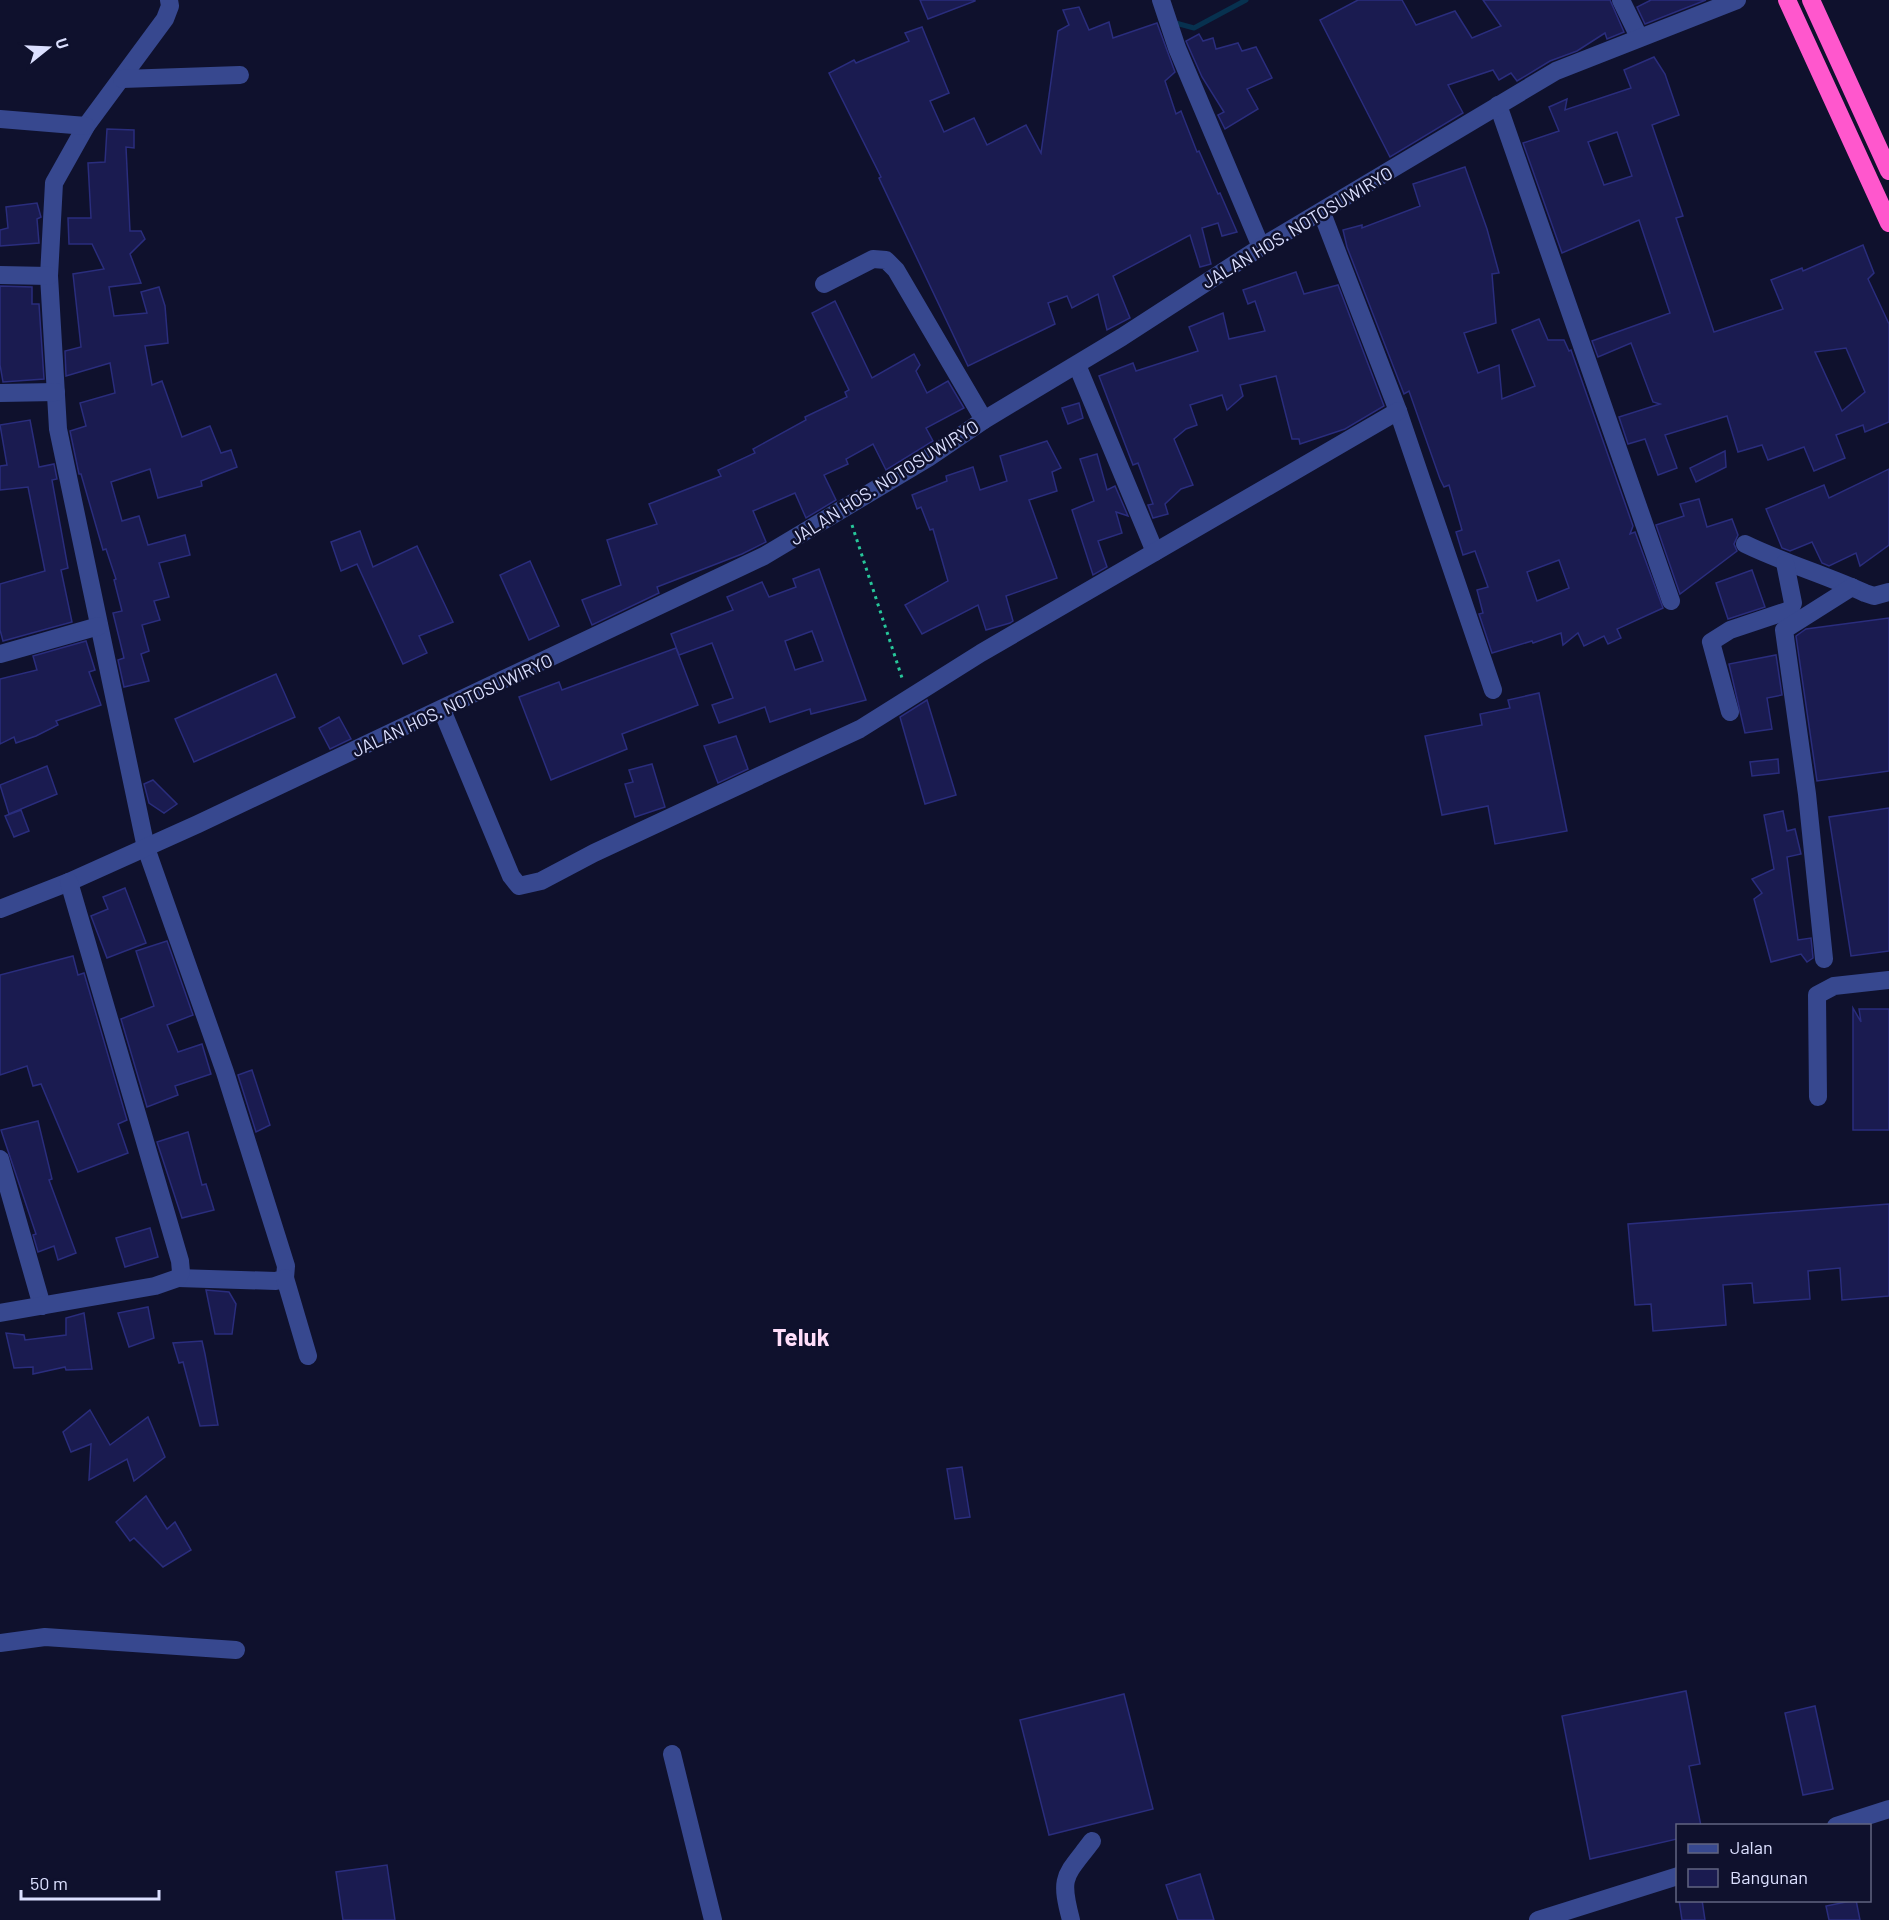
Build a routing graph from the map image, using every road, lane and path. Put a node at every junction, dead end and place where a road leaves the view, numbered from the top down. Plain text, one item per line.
1 (169, 0) edge
2 (1161, 0) edge
3 (1621, 0) edge
4 (1737, 0) edge
5 (1787, 0) edge
6 (1811, 0) edge
7 (1640, 37) junction
8 (240, 75) dead end
9 (122, 79) junction
10 (1498, 105) junction
11 (0, 119) edge
12 (86, 126) junction
13 (1889, 171) edge
14 (1322, 213) junction
15 (1889, 223) edge
16 (1261, 247) junction
17 (0, 274) edge
18 (49, 276) junction
19 (824, 284) dead end
20 (1077, 365) junction
21 (56, 392) junction
22 (0, 393) edge
23 (1398, 411) junction
24 (984, 420) junction
25 (847, 509) junction
26 (1745, 544) dead end
27 (1155, 552) junction
28 (1785, 563) junction
29 (1852, 587) junction
30 (1889, 592) edge
31 (1671, 601) dead end
32 (99, 626) junction
33 (0, 654) edge
34 (1493, 690) dead end
35 (908, 699) junction
36 (442, 710) junction
37 (1730, 712) dead end
38 (146, 848) junction
39 (69, 882) junction
40 (0, 909) edge
41 (1824, 959) dead end
42 (1889, 980) edge
43 (1818, 1097) dead end
44 (0, 1159) edge
45 (178, 1278) junction
46 (285, 1278) junction
47 (42, 1306) junction
48 (0, 1313) edge
49 (308, 1356) dead end
50 (0, 1643) edge
51 (236, 1650) dead end
52 (672, 1754) dead end
53 (1889, 1809) edge
54 (1842, 1824) edge
55 (1092, 1841) dead end
56 (1676, 1876) edge
57 (713, 1920) edge
58 (1071, 1920) edge
59 (1538, 1920) edge

1 - 9 street
2 - 16 street
3 - 7 street
4 - 7 street, JALAN HOS. NOTOSUWIRYO
5 - 15 highway
6 - 13 highway
7 - 10 street, JALAN HOS. NOTOSUWIRYO
8 - 9 street
9 - 12 street
10 - 14 street, JALAN HOS. NOTOSUWIRYO
10 - 31 street
11 - 12 street
12 - 18 street
14 - 16 street, JALAN HOS. NOTOSUWIRYO
14 - 23 street
16 - 20 street, JALAN HOS. NOTOSUWIRYO
17 - 18 street
18 - 21 street
19 - 24 street
20 - 24 street, JALAN HOS. NOTOSUWIRYO
20 - 27 street
21 - 22 street
21 - 32 street
23 - 27 street
23 - 34 street
24 - 25 street, JALAN HOS. NOTOSUWIRYO
25 - 35 path
25 - 36 street, JALAN HOS. NOTOSUWIRYO
26 - 28 street
27 - 35 street
28 - 29 street
28 - 37 street
29 - 30 street
29 - 41 street
32 - 33 street
32 - 38 street
35 - 36 street
36 - 38 street, JALAN HOS. NOTOSUWIRYO
38 - 39 street, JALAN HOS. NOTOSUWIRYO
38 - 46 street
39 - 40 street, JALAN HOS. NOTOSUWIRYO
39 - 45 street
42 - 43 street
44 - 47 street
45 - 46 street
45 - 47 street
46 - 49 street
47 - 48 street
50 - 51 street
52 - 57 street
53 - 54 street
55 - 58 street
56 - 59 street

